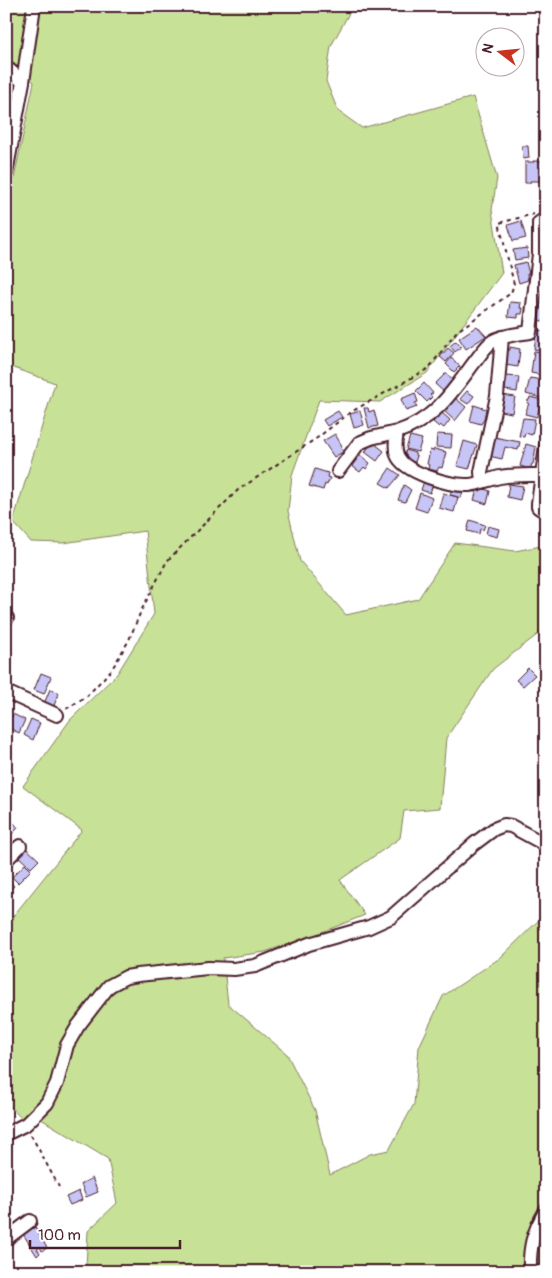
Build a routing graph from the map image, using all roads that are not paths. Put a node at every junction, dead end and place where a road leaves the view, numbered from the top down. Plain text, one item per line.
1 (34, 6) edge
2 (6, 66) edge
3 (23, 82) junction
4 (6, 173) edge
5 (544, 219) edge
6 (502, 337) junction
7 (397, 432) junction
8 (546, 446) edge
9 (338, 471) dead end
10 (544, 475) edge
11 (482, 482) junction
12 (546, 508) edge
13 (6, 692) edge
14 (57, 715) road end
15 (546, 845) edge
16 (20, 846) dead end
17 (6, 860) edge
18 (6, 1134) edge
19 (546, 1210) edge
20 (30, 1221) dead end
21 (6, 1239) edge
22 (530, 1272) edge

1 - 3 street
2 - 3 street
3 - 4 street
5 - 6 street
6 - 7 street
6 - 11 street
7 - 9 street
7 - 11 street
8 - 10 street
10 - 11 street
10 - 12 street
13 - 14 street
15 - 18 street
16 - 17 street
19 - 22 street
20 - 21 street

